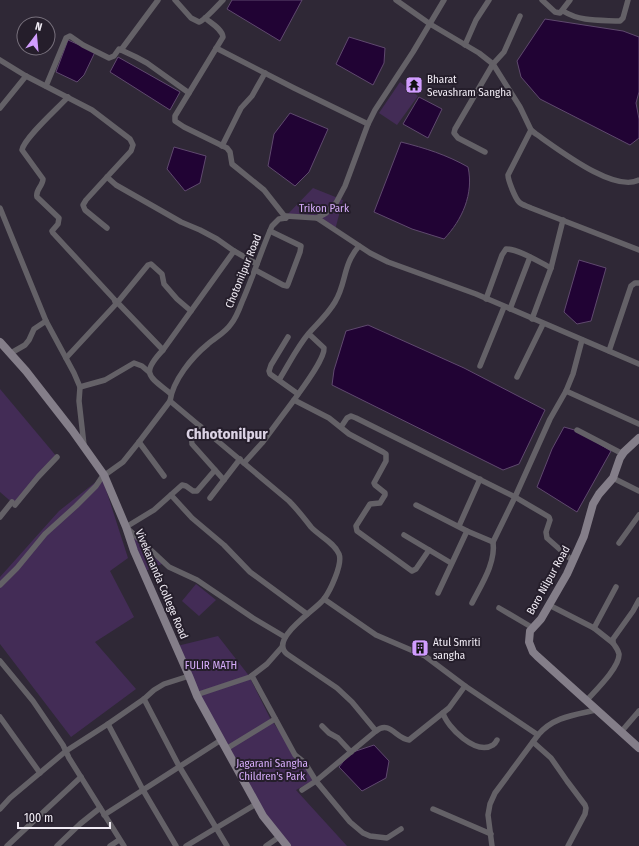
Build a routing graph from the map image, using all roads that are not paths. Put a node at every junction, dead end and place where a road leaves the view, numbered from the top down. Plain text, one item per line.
1 (158, 0) edge
2 (175, 0) edge
3 (223, 0) edge
4 (396, 0) edge
5 (444, 0) edge
6 (489, 0) edge
7 (542, 0) edge
8 (570, 0) edge
9 (628, 0) edge
10 (563, 11) junction
11 (520, 16) dead end
12 (206, 18) junction
13 (430, 24) junction
14 (465, 45) junction
15 (216, 48) junction
16 (121, 50) junction
17 (0, 60) edge
18 (492, 64) junction
19 (265, 73) junction
20 (26, 76) junction
21 (46, 86) junction
22 (189, 92) junction
23 (68, 97) junction
24 (0, 108) edge
25 (368, 124) junction
26 (531, 130) junction
27 (222, 146) junction
28 (486, 152) dead end
29 (107, 177) junction
30 (639, 180) edge
31 (0, 208) edge
32 (286, 218) junction
33 (317, 218) junction
34 (563, 220) junction
35 (107, 228) dead end
36 (270, 231) junction
37 (359, 246) junction
38 (639, 250) edge
39 (234, 251) junction
40 (530, 257) junction
41 (256, 267) junction
42 (551, 268) junction
43 (639, 284) edge
44 (486, 299) junction
45 (116, 301) junction
46 (504, 307) junction
47 (510, 309) junction
48 (191, 311) junction
49 (532, 319) junction
50 (46, 321) junction
51 (543, 324) junction
52 (309, 334) junction
53 (288, 337) dead end
54 (582, 340) junction
55 (0, 342) edge
56 (163, 350) junction
57 (609, 351) junction
58 (11, 353) junction
59 (66, 358) junction
60 (639, 364) edge
61 (480, 366) dead end
62 (149, 372) junction
63 (517, 377) dead end
64 (279, 380) junction
65 (80, 387) junction
66 (566, 391) junction
67 (171, 394) junction
68 (298, 394) junction
69 (294, 400) junction
70 (170, 401) junction
71 (639, 424) edge
72 (200, 426) junction
73 (341, 427) junction
74 (577, 430) dead end
75 (639, 438) edge
76 (139, 442) junction
77 (84, 447) junction
78 (623, 454) junction
79 (57, 457) dead end
80 (242, 461) junction
81 (215, 470) junction
82 (104, 475) junction
83 (164, 476) dead end
84 (613, 478) junction
85 (224, 480) junction
86 (480, 480) junction
87 (639, 491) edge
88 (171, 495) junction
89 (515, 497) junction
90 (210, 498) dead end
91 (416, 505) dead end
92 (639, 515) edge
93 (0, 517) edge
94 (459, 526) junction
95 (126, 527) junction
96 (467, 531) junction
97 (404, 535) dead end
98 (493, 542) junction
99 (619, 543) dead end
100 (429, 550) junction
101 (573, 561) junction
102 (451, 564) junction
103 (0, 585) edge
104 (616, 587) dead end
105 (438, 593) dead end
106 (324, 600) junction
107 (639, 600) edge
108 (472, 603) dead end
109 (549, 605) junction
110 (499, 608) dead end
111 (307, 614) junction
112 (533, 628) junction
113 (594, 628) junction
114 (285, 637) junction
115 (613, 642) junction
116 (282, 647) junction
117 (0, 661) edge
118 (189, 676) junction
119 (252, 676) junction
120 (465, 686) junction
121 (196, 695) junction
122 (144, 699) junction
123 (586, 701) junction
124 (596, 710) junction
125 (639, 711) edge
126 (443, 713) junction
127 (0, 717) edge
128 (274, 719) junction
129 (108, 724) junction
130 (322, 726) dead end
131 (376, 731) junction
132 (622, 732) junction
133 (538, 735) junction
134 (221, 740) junction
135 (497, 740) dead end
136 (533, 742) junction
137 (639, 747) edge
138 (226, 748) junction
139 (66, 751) junction
140 (351, 752) junction
141 (179, 766) junction
142 (40, 773) junction
143 (81, 777) junction
144 (316, 781) junction
145 (143, 790) junction
146 (302, 790) dead end
147 (256, 804) junction
148 (100, 808) junction
149 (0, 809) edge
150 (434, 809) dead end
151 (104, 814) junction
152 (217, 828) junction
153 (401, 829) dead end
154 (490, 834) junction
155 (279, 837) junction
156 (119, 840) junction
157 (7, 846) edge
158 (57, 846) edge
159 (110, 846) edge
160 (124, 846) edge
161 (176, 846) edge
162 (186, 846) edge
163 (227, 846) edge
164 (266, 846) edge
165 (288, 846) edge
166 (492, 846) edge
167 (568, 846) edge

1 - 16 street
2 - 12 street
3 - 12 street
4 - 13 street
5 - 13 street
6 - 14 street
7 - 10 street
8 - 10 street
9 - 10 street
11 - 18 street
12 - 15 street
13 - 14 street
13 - 25 street
14 - 18 street
15 - 19 street
15 - 22 street
16 - 21 street
16 - 22 street
17 - 20 street
18 - 26 street
18 - 28 street
19 - 25 street
19 - 27 street
20 - 21 street
20 - 24 street
21 - 23 street
22 - 27 street
23 - 29 street
23 - 45 street
25 - 33 street
26 - 30 street
26 - 34 street
27 - 32 street
29 - 35 street
29 - 39 street
31 - 50 street
32 - 33 street
32 - 36 street, Chotonilpur Road
33 - 37 street
34 - 38 street
34 - 42 street
36 - 41 street, Chotonilpur Road
36 - 41 street
37 - 44 street
37 - 52 street
39 - 41 street
39 - 48 street
40 - 42 street
40 - 44 street
40 - 47 street
41 - 67 street, Chotonilpur Road
42 - 49 street
43 - 57 street
44 - 46 street
45 - 48 street
45 - 56 street
45 - 59 street
46 - 47 street
46 - 61 street
47 - 49 street
48 - 56 street
49 - 51 street
50 - 58 street
50 - 59 street
51 - 54 street
51 - 63 street
52 - 64 street
52 - 68 street
53 - 64 street
54 - 57 street
54 - 66 street
55 - 58 street, Vivekananda College Road
56 - 62 street
57 - 60 street
58 - 77 street, Vivekananda College Road
59 - 65 street
62 - 65 street
62 - 67 street
64 - 68 street
65 - 77 street
66 - 71 street
66 - 89 street
67 - 70 street, Chotonilpur Road
68 - 69 street
69 - 73 street
69 - 80 street
70 - 72 street
70 - 76 street, Chotonilpur Road
72 - 80 street
72 - 81 street
73 - 86 street
73 - 100 street
74 - 78 street
75 - 78 street, Boro Nilpur Road
76 - 82 street, Chotonilpur Road
76 - 83 street
77 - 82 street, Vivekananda College Road
78 - 84 street, Boro Nilpur Road
79 - 93 street
80 - 85 street
80 - 106 street
81 - 85 street
81 - 88 street
82 - 95 street, Vivekananda College Road
82 - 103 street, Chotonilpur Road
84 - 87 street
84 - 101 street, Boro Nilpur Road
85 - 90 street
86 - 89 street
86 - 94 street
88 - 95 street
88 - 111 street
89 - 98 street
89 - 101 street
91 - 94 street
92 - 99 street
94 - 96 street
95 - 114 street
95 - 118 street, Vivekananda College Road
96 - 98 street
96 - 102 street
97 - 100 street
98 - 108 street
100 - 102 street
101 - 109 street, Boro Nilpur Road
102 - 105 street
104 - 113 street
106 - 111 street
106 - 120 street
107 - 115 street
109 - 112 street, Boro Nilpur Road
109 - 113 street
110 - 112 street
111 - 114 street
112 - 123 street, Boro Nilpur Road
113 - 115 street
114 - 116 street
115 - 123 street
116 - 119 street
116 - 131 street
117 - 139 street
118 - 121 street, Vivekananda College Road
118 - 122 street
119 - 121 street
119 - 128 street
120 - 126 street
120 - 133 street
121 - 134 street, Vivekananda College Road
122 - 129 street
122 - 141 street
123 - 124 street, Boro Nilpur Road
124 - 132 street, Boro Nilpur Road
124 - 133 street
125 - 132 street
126 - 131 street
126 - 135 street
127 - 142 street
128 - 138 street
128 - 144 street
129 - 139 street
129 - 145 street
130 - 140 street
131 - 140 street
132 - 137 street, Boro Nilpur Road
133 - 136 street
134 - 138 street, Vivekananda College Road
134 - 141 street
136 - 154 street
136 - 167 street
138 - 147 street, Vivekananda College Road
139 - 142 street
139 - 143 street
140 - 144 street
141 - 145 street
141 - 152 street
142 - 149 street
143 - 148 street
143 - 157 street
144 - 146 street
144 - 153 street
145 - 151 street
145 - 161 street
147 - 152 street
147 - 155 street, Vivekananda College Road
148 - 151 street
148 - 158 street
150 - 154 street
151 - 156 street
152 - 162 street
152 - 163 street
154 - 166 street
155 - 164 street
155 - 165 street, Vivekananda College Road
156 - 159 street
156 - 160 street

